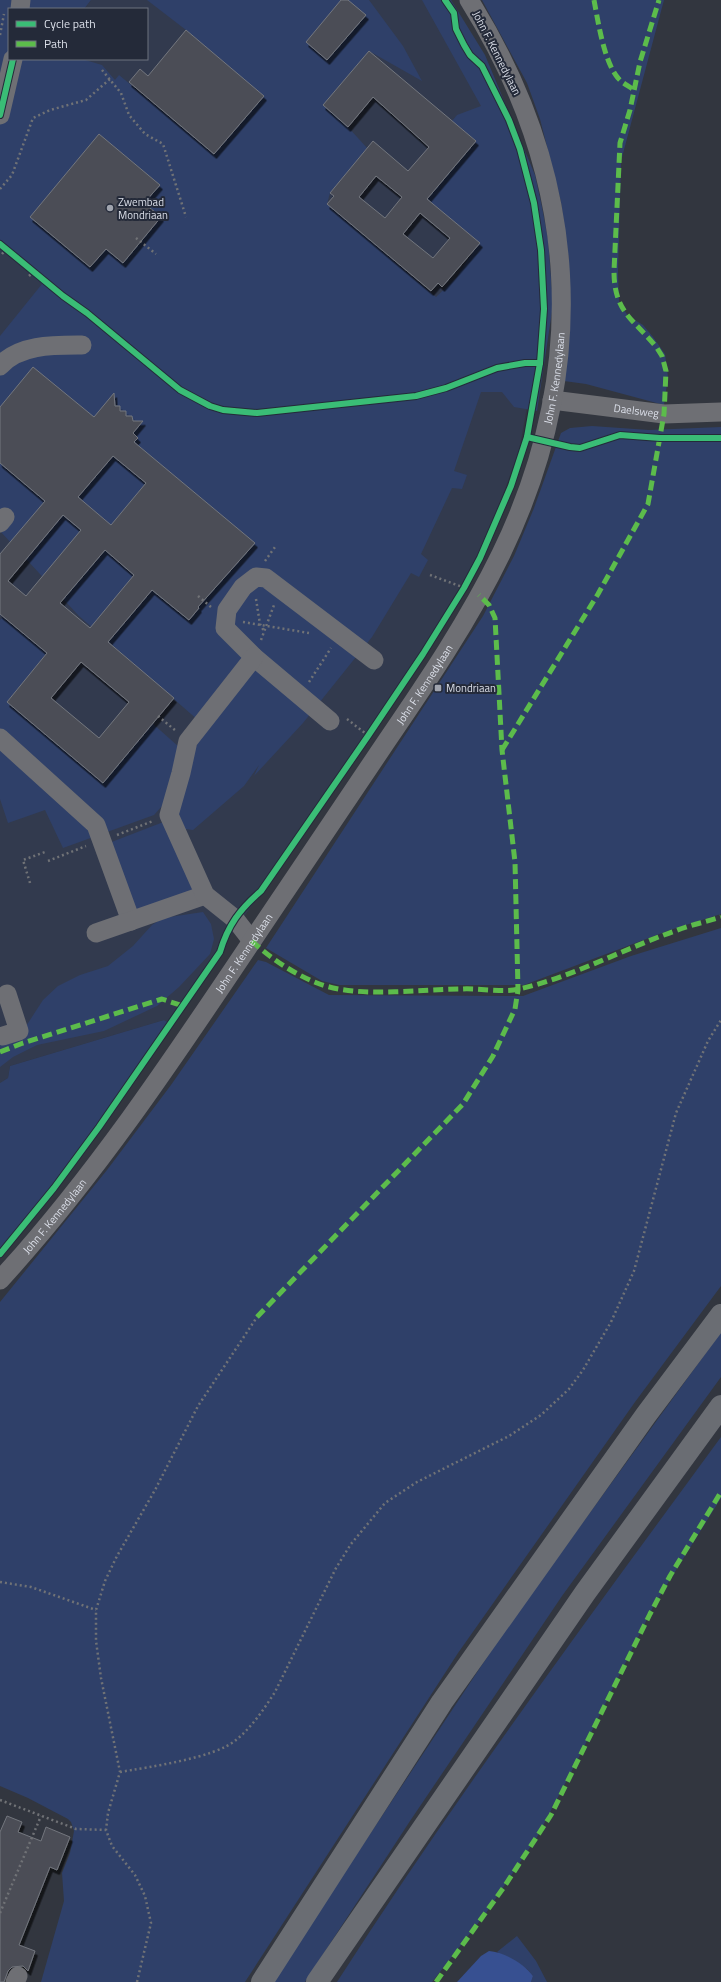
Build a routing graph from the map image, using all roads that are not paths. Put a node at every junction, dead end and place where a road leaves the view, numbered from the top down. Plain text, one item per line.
1 (469, 0) edge
2 (13, 60) edge
3 (0, 115) edge
4 (82, 345) dead end
5 (0, 366) edge
6 (552, 400) junction
7 (721, 412) edge
8 (254, 657) junction
9 (374, 660) dead end
10 (337, 719) road end
11 (0, 738) edge
12 (205, 895) junction
13 (131, 921) junction
14 (96, 933) dead end
15 (252, 941) junction
16 (7, 994) dead end
17 (2, 1036) dead end
18 (0, 1280) edge
19 (721, 1315) edge
20 (721, 1406) edge
21 (262, 1982) edge
22 (317, 1982) edge

1 - 6 street, John F. Kennedylaan
2 - 3 street
4 - 5 street
6 - 7 street, Daelsweg
6 - 15 street, John F. Kennedylaan
8 - 9 street
8 - 10 street
8 - 12 street
11 - 13 street
12 - 13 street
12 - 15 street
13 - 14 street
15 - 18 street, John F. Kennedylaan
16 - 17 street
19 - 21 highway
20 - 22 highway

